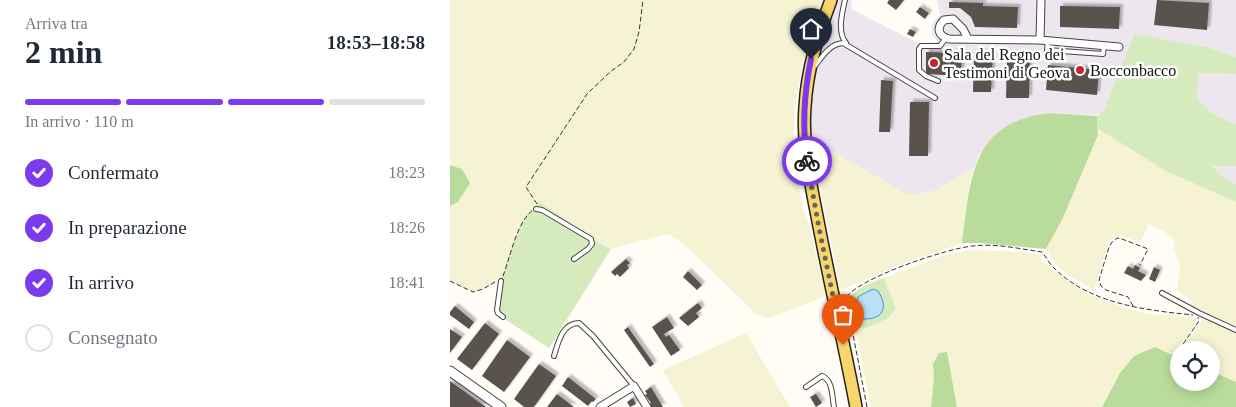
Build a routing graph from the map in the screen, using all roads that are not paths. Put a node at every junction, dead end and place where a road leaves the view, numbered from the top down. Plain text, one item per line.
1 (831, 0) edge
2 (845, 0) edge
3 (1041, 0) edge
4 (946, 38) junction
5 (968, 39) junction
6 (1044, 40) junction
7 (848, 45) junction
8 (1119, 47) dead end
9 (808, 75) junction
10 (938, 81) dead end
11 (934, 98) dead end
12 (536, 209) road end
13 (574, 258) dead end
14 (501, 281) road end
15 (1162, 293) dead end
16 (503, 317) dead end
17 (1236, 330) edge
18 (554, 356) dead end
19 (450, 371) edge
20 (634, 386) junction
21 (806, 387) dead end
22 (500, 407) edge
23 (600, 407) edge
24 (646, 407) edge
25 (834, 407) edge
26 (856, 407) edge

1 - 9 main road
2 - 7 lane
3 - 6 street
4 - 5 street
4 - 5 street
4 - 10 lane
5 - 6 street
6 - 8 street
7 - 9 lane
7 - 11 lane
9 - 26 main road
12 - 13 lane
14 - 16 lane
15 - 17 lane
18 - 20 lane
19 - 22 street
20 - 23 street
20 - 24 street
21 - 25 lane

